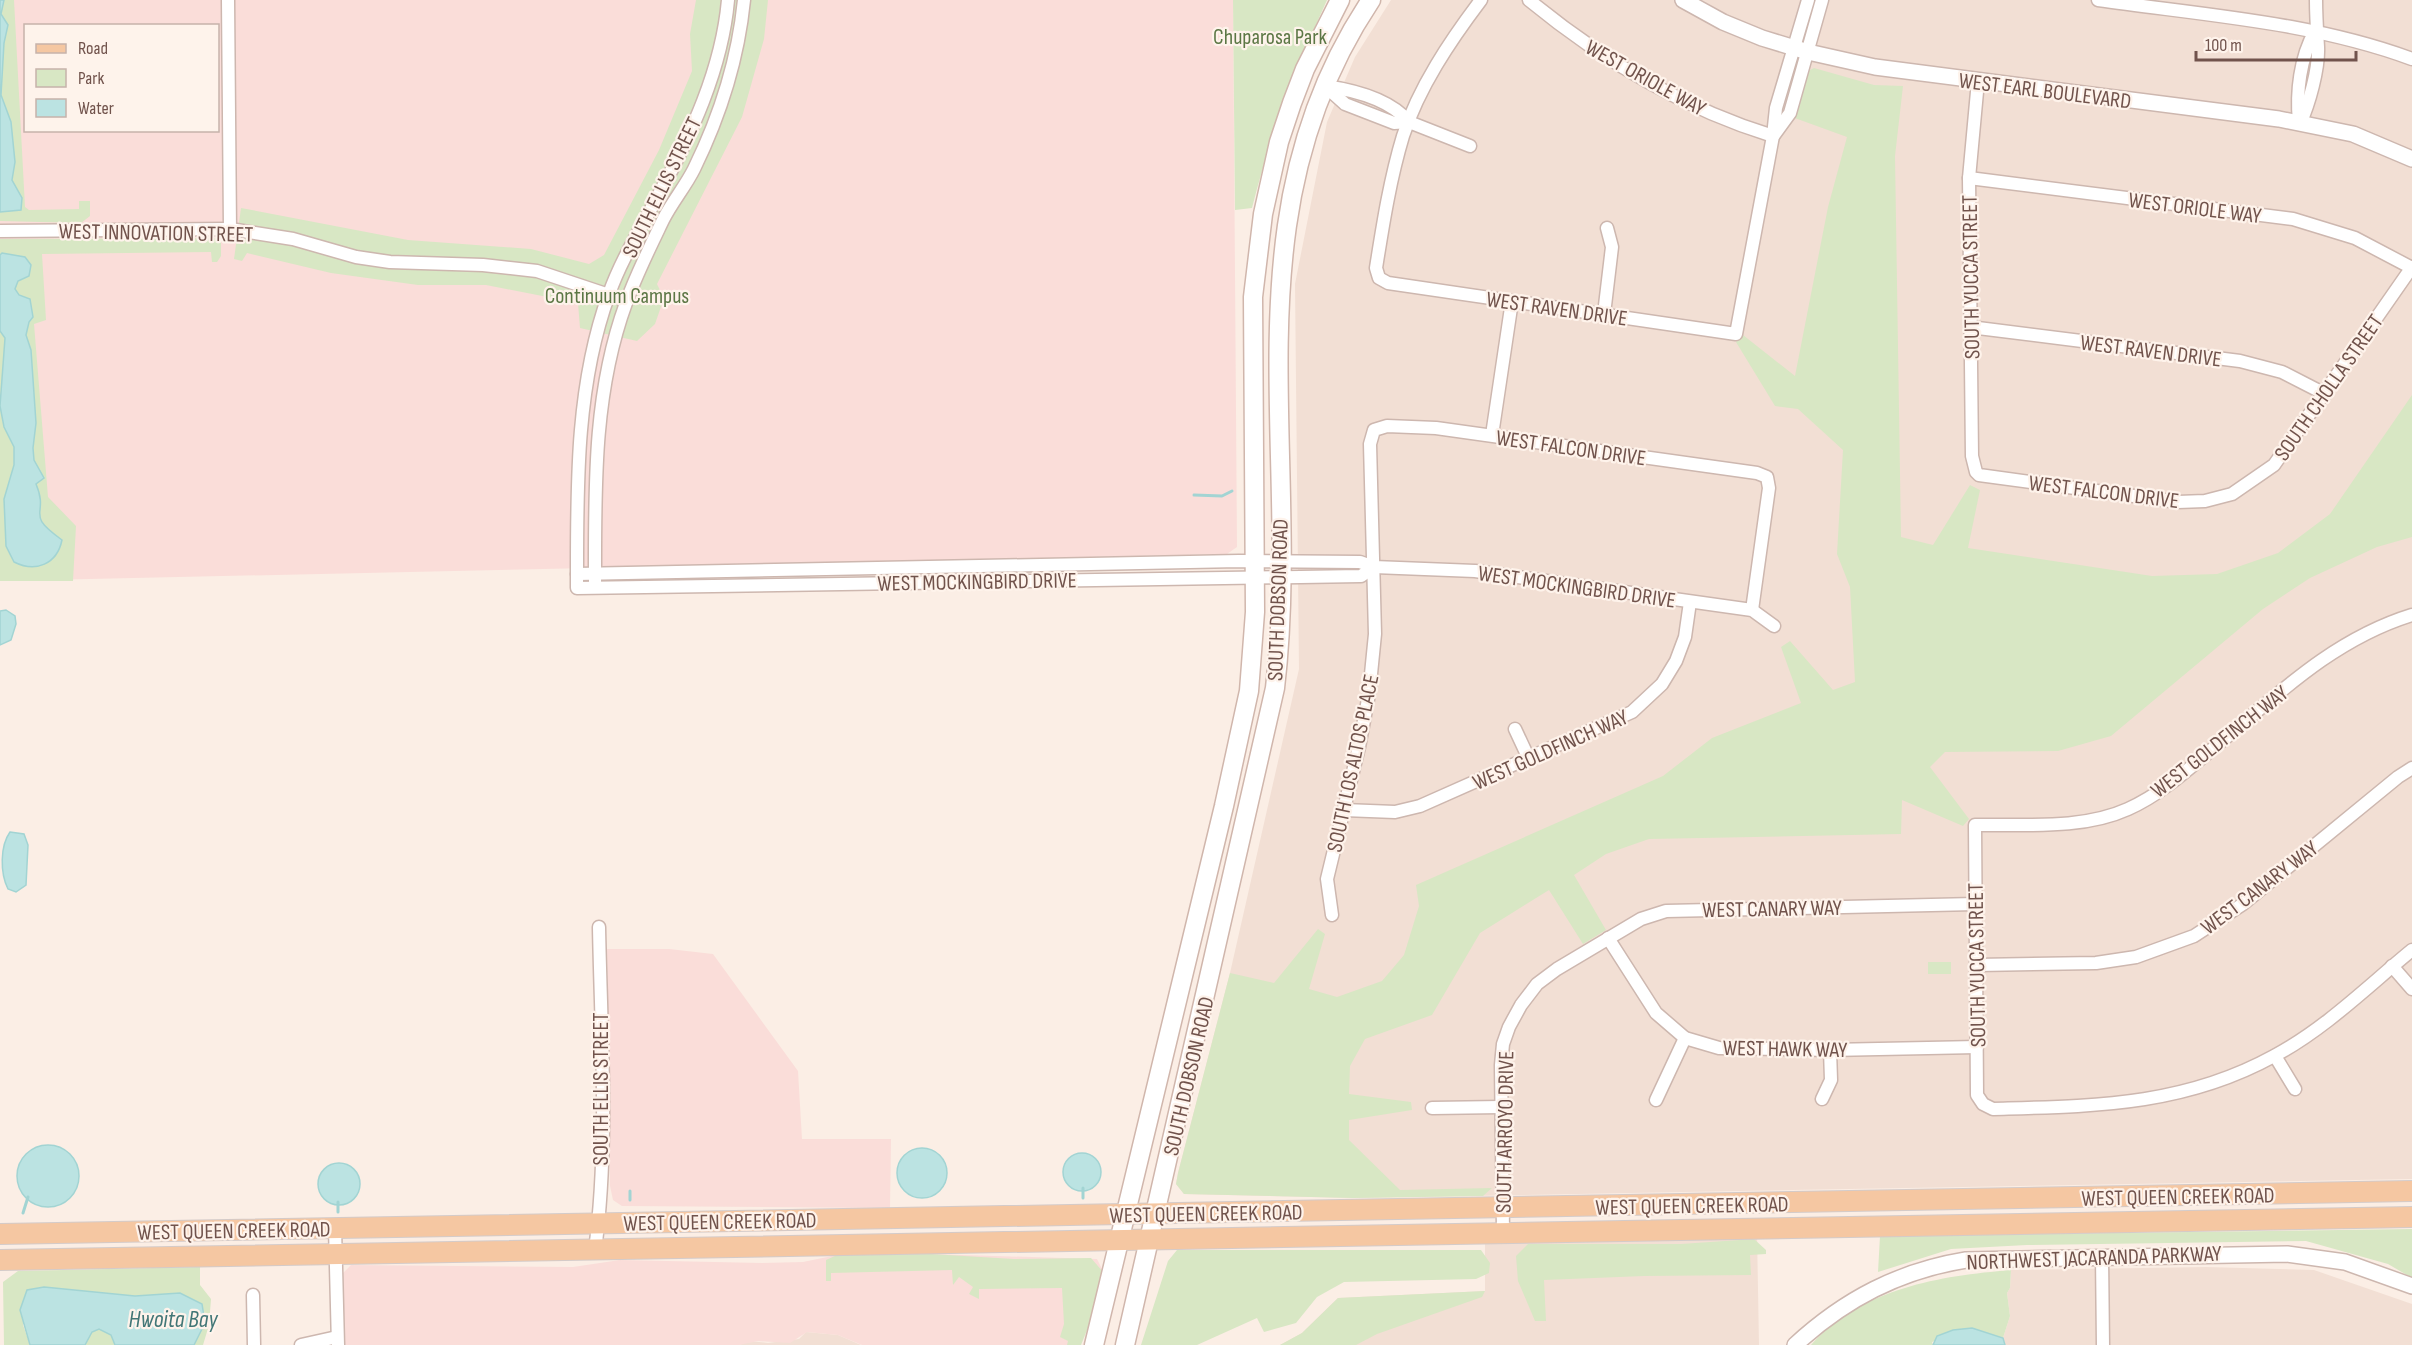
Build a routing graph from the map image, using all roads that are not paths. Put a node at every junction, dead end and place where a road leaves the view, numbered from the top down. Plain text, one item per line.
1 (228, 0) edge
2 (728, 0) edge
3 (744, 0) edge
4 (1340, 0) edge
5 (1371, 0) edge
6 (1481, 0) edge
7 (1529, 0) edge
8 (1683, 0) edge
9 (1808, 0) edge
10 (1822, 0) edge
11 (2098, 0) edge
12 (2316, 0) edge
13 (2315, 31) junction
14 (1801, 50) junction
15 (2412, 59) edge
16 (1978, 81) junction
17 (1325, 86) junction
18 (1409, 122) junction
19 (2300, 124) junction
20 (1773, 136) junction
21 (1470, 146) dead end
22 (2412, 159) edge
23 (1969, 178) junction
24 (1607, 228) dead end
25 (230, 229) junction
26 (0, 231) edge
27 (2412, 267) edge
28 (609, 294) junction
29 (627, 301) junction
30 (1512, 301) junction
31 (1604, 314) junction
32 (1970, 327) junction
33 (2325, 394) junction
34 (1374, 430) joint
35 (1492, 435) junction
36 (1976, 472) joint
37 (2232, 494) joint
38 (888, 567) junction
39 (1374, 567) junction
40 (1255, 569) junction
41 (1280, 570) junction
42 (577, 574) junction
43 (595, 574) junction
44 (888, 582) junction
45 (595, 587) junction
46 (577, 588) joint
47 (1690, 602) junction
48 (1752, 610) junction
49 (2412, 615) edge
50 (1774, 626) dead end
51 (1515, 729) dead end
52 (1529, 759) junction
53 (2412, 768) edge
54 (1344, 810) junction
55 (1975, 825) joint
56 (1975, 904) junction
57 (1332, 915) dead end
58 (1641, 919) joint
59 (599, 927) dead end
60 (1608, 938) junction
61 (2412, 950) edge
62 (1977, 965) junction
63 (2392, 966) junction
64 (2412, 989) edge
65 (1685, 1038) junction
66 (1977, 1047) junction
67 (1830, 1050) junction
68 (2275, 1056) junction
69 (2295, 1089) dead end
70 (1656, 1100) dead end
71 (1822, 1100) dead end
72 (1501, 1107) junction
73 (1432, 1108) dead end
74 (2412, 1191) edge
75 (1868, 1202) junction
76 (1502, 1208) junction
77 (1157, 1214) junction
78 (1126, 1215) junction
79 (2412, 1217) edge
80 (599, 1222) junction
81 (335, 1228) junction
82 (1775, 1228) junction
83 (1503, 1232) junction
84 (0, 1234) edge
85 (1151, 1238) junction
86 (1120, 1239) junction
87 (595, 1250) junction
88 (336, 1255) junction
89 (2102, 1256) junction
90 (0, 1260) edge
91 (2412, 1286) edge
92 (253, 1295) dead end
93 (338, 1341) edge
94 (254, 1345) edge
95 (301, 1345) edge
96 (1094, 1345) edge
97 (1125, 1345) edge
98 (1795, 1345) edge
99 (2103, 1345) edge

1 - 25 street
2 - 28 street, SOUTH ELLIS STREET
3 - 29 street, SOUTH ELLIS STREET
4 - 40 main road, SOUTH DOBSON ROAD
5 - 17 main road, SOUTH DOBSON ROAD
6 - 18 street
7 - 20 street, WEST ORIOLE WAY
8 - 14 street, WEST EARL BOULEVARD
9 - 14 street
10 - 14 street
11 - 13 street
12 - 13 street
13 - 15 street
13 - 19 street
14 - 16 street, WEST EARL BOULEVARD
14 - 20 street
16 - 19 street, WEST EARL BOULEVARD
16 - 23 street, SOUTH YUCCA STREET
17 - 18 street
17 - 41 main road, SOUTH DOBSON ROAD
18 - 21 street
18 - 30 street, WEST RAVEN DRIVE
19 - 22 street, WEST EARL BOULEVARD
20 - 31 street, WEST RAVEN DRIVE
23 - 27 street, WEST ORIOLE WAY
23 - 32 street, SOUTH YUCCA STREET
24 - 31 street
25 - 26 street, WEST INNOVATION STREET
25 - 28 street, WEST INNOVATION STREET
27 - 33 street, SOUTH CHOLLA STREET
28 - 29 street, WEST INNOVATION STREET
28 - 42 street, SOUTH ELLIS STREET
29 - 43 street, SOUTH ELLIS STREET
30 - 31 street, WEST RAVEN DRIVE
30 - 35 street
32 - 33 street, WEST RAVEN DRIVE
32 - 36 street, SOUTH YUCCA STREET
33 - 37 street, SOUTH CHOLLA STREET
34 - 35 street, WEST FALCON DRIVE
34 - 39 street, SOUTH LOS ALTOS PLACE
35 - 48 street, WEST FALCON DRIVE
36 - 37 street, WEST FALCON DRIVE
38 - 40 street, WEST MOCKINGBIRD DRIVE
38 - 43 street, WEST MOCKINGBIRD DRIVE
38 - 44 street
39 - 41 street, WEST MOCKINGBIRD DRIVE
39 - 47 street, WEST MOCKINGBIRD DRIVE
39 - 54 street, SOUTH LOS ALTOS PLACE
40 - 41 street, WEST MOCKINGBIRD DRIVE
40 - 44 street, WEST MOCKINGBIRD DRIVE
40 - 78 main road, SOUTH DOBSON ROAD
41 - 77 main road, SOUTH DOBSON ROAD
42 - 43 street, WEST MOCKINGBIRD DRIVE
42 - 46 street, SOUTH ELLIS STREET
43 - 45 street, SOUTH ELLIS STREET
44 - 45 street, WEST MOCKINGBIRD DRIVE
45 - 46 street, WEST MOCKINGBIRD DRIVE
47 - 48 street, WEST MOCKINGBIRD DRIVE
47 - 52 street, WEST GOLDFINCH WAY
48 - 50 street, WEST MOCKINGBIRD DRIVE
49 - 55 street, WEST GOLDFINCH WAY
51 - 52 street
52 - 54 street, WEST GOLDFINCH WAY
53 - 62 street, WEST CANARY WAY
54 - 57 street, SOUTH LOS ALTOS PLACE
55 - 56 street, SOUTH YUCCA STREET
56 - 58 street, WEST CANARY WAY
56 - 62 street, SOUTH YUCCA STREET
58 - 60 street, SOUTH ARROYO DRIVE
59 - 80 street, SOUTH ELLIS STREET
60 - 65 street, WEST HAWK WAY
60 - 72 street, SOUTH ARROYO DRIVE
61 - 63 street
62 - 66 street, SOUTH YUCCA STREET
63 - 64 street
63 - 68 street
65 - 67 street, WEST HAWK WAY
65 - 70 street
66 - 67 street, WEST HAWK WAY
66 - 68 street, SOUTH YUCCA STREET
67 - 71 street
68 - 69 street
72 - 73 street
72 - 76 street, SOUTH ARROYO DRIVE
74 - 75 main road, WEST QUEEN CREEK ROAD
75 - 76 main road, WEST QUEEN CREEK ROAD
75 - 82 main road
76 - 77 main road, WEST QUEEN CREEK ROAD
76 - 83 street, SOUTH ARROYO DRIVE
77 - 78 main road, WEST QUEEN CREEK ROAD
77 - 85 main road, SOUTH DOBSON ROAD
78 - 80 main road, WEST QUEEN CREEK ROAD
78 - 86 main road, SOUTH DOBSON ROAD
79 - 82 main road, WEST QUEEN CREEK ROAD
80 - 81 main road, WEST QUEEN CREEK ROAD
80 - 87 street, SOUTH ELLIS STREET
81 - 84 main road, WEST QUEEN CREEK ROAD
81 - 88 street
82 - 83 main road, WEST QUEEN CREEK ROAD
83 - 85 main road, WEST QUEEN CREEK ROAD
85 - 86 main road, WEST QUEEN CREEK ROAD
85 - 97 main road, SOUTH DOBSON ROAD
86 - 87 main road, WEST QUEEN CREEK ROAD
86 - 96 main road, SOUTH DOBSON ROAD
87 - 88 main road, WEST QUEEN CREEK ROAD
88 - 90 main road, WEST QUEEN CREEK ROAD
88 - 93 street
89 - 91 street, NORTHWEST JACARANDA PARKWAY
89 - 98 street, NORTHWEST JACARANDA PARKWAY
89 - 99 street
92 - 94 street
93 - 95 street

